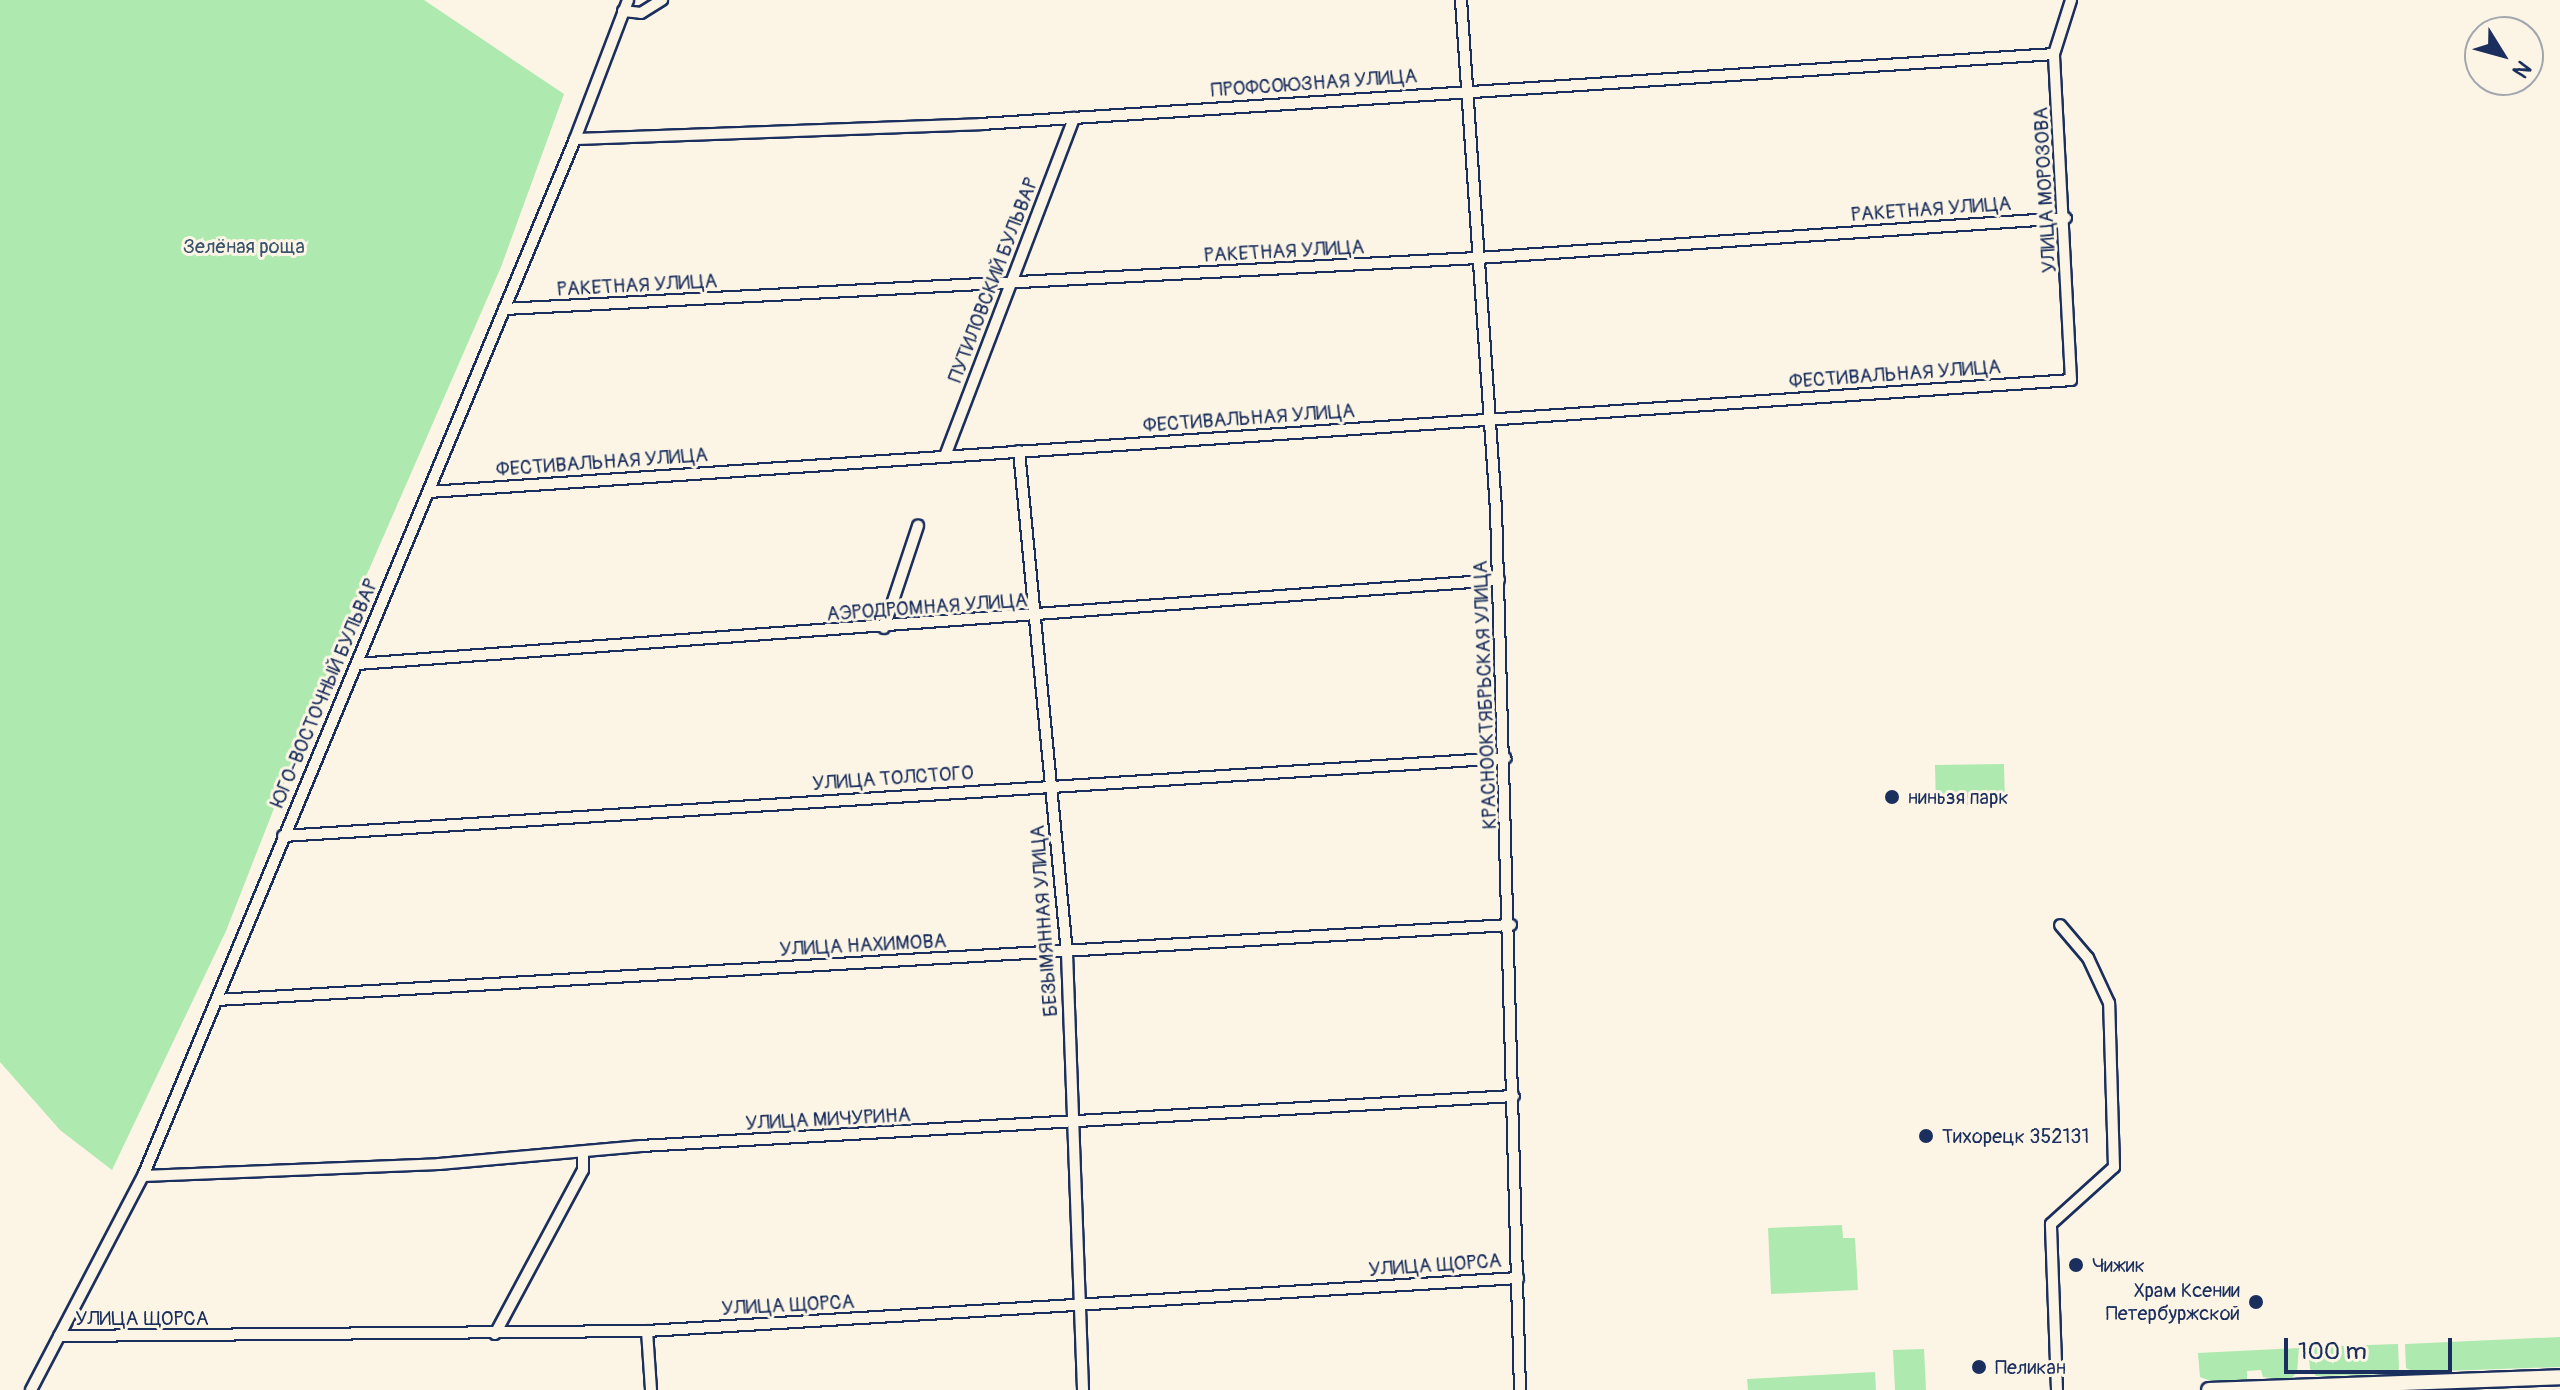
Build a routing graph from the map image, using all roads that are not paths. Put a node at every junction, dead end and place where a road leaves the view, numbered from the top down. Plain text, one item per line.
1 (628, 0) edge
2 (662, 0) edge
3 (1461, 0) edge
4 (2071, 0) edge
5 (623, 11) junction
6 (2054, 54) junction
7 (1464, 90) junction
8 (1074, 118) junction
9 (575, 139) junction
10 (2066, 218) junction
11 (1478, 258) junction
12 (1010, 284) junction
13 (504, 309) junction
14 (2071, 380) joint
15 (1489, 421) junction
16 (1019, 451) junction
17 (945, 456) junction
18 (429, 492) junction
19 (918, 526) dead end
20 (1499, 580) junction
21 (1036, 617) junction
22 (884, 628) junction
23 (357, 664) junction
24 (1506, 758) junction
25 (1052, 785) junction
26 (283, 836) junction
27 (1511, 925) junction
28 (2060, 925) dead end
29 (1067, 953) junction
30 (217, 1000) junction
31 (1514, 1096) junction
32 (1071, 1125) junction
33 (583, 1152) junction
34 (143, 1176) junction
35 (1518, 1278) junction
36 (1078, 1306) junction
37 (647, 1331) junction
38 (495, 1334) junction
39 (59, 1336) junction
40 (2560, 1377) edge
41 (2345, 1387) edge
42 (31, 1390) edge
43 (651, 1390) edge
44 (1083, 1390) edge
45 (1520, 1390) edge
46 (2057, 1390) edge
47 (2209, 1390) edge

1 - 5 street, ЮГО-ВОСТОЧНЫЙ БУЛЬВАР
2 - 5 street
3 - 7 street, КРАСНООКТЯБРЬСКАЯ УЛИЦА
4 - 6 street, УЛИЦА МОРОЗОВА
5 - 9 street, ЮГО-ВОСТОЧНЫЙ БУЛЬВАР
6 - 7 street, ПРОФСОЮЗНАЯ УЛИЦА
6 - 10 street, УЛИЦА МОРОЗОВА
7 - 8 street, ПРОФСОЮЗНАЯ УЛИЦА
7 - 11 street, КРАСНООКТЯБРЬСКАЯ УЛИЦА
8 - 9 street, ПРОФСОЮЗНАЯ УЛИЦА
8 - 12 street, ПУТИЛОВСКИЙ БУЛЬВАР
9 - 13 street, ЮГО-ВОСТОЧНЫЙ БУЛЬВАР
10 - 11 street, РАКЕТНАЯ УЛИЦА
10 - 14 street, УЛИЦА МОРОЗОВА
11 - 12 street, РАКЕТНАЯ УЛИЦА
11 - 15 street, КРАСНООКТЯБРЬСКАЯ УЛИЦА
12 - 13 street, РАКЕТНАЯ УЛИЦА
12 - 17 street, ПУТИЛОВСКИЙ БУЛЬВАР
13 - 18 street, ЮГО-ВОСТОЧНЫЙ БУЛЬВАР
14 - 15 street, ФЕСТИВАЛЬНАЯ УЛИЦА
15 - 16 street, ФЕСТИВАЛЬНАЯ УЛИЦА
15 - 20 street, КРАСНООКТЯБРЬСКАЯ УЛИЦА
16 - 17 street, ФЕСТИВАЛЬНАЯ УЛИЦА
16 - 21 street, БЕЗЫМЯННАЯ УЛИЦА
17 - 18 street, ФЕСТИВАЛЬНАЯ УЛИЦА
18 - 23 street, ЮГО-ВОСТОЧНЫЙ БУЛЬВАР
19 - 22 street
20 - 21 street, АЭРОДРОМНАЯ УЛИЦА
20 - 24 street, КРАСНООКТЯБРЬСКАЯ УЛИЦА
21 - 22 street, АЭРОДРОМНАЯ УЛИЦА
21 - 25 street, БЕЗЫМЯННАЯ УЛИЦА
22 - 23 street, АЭРОДРОМНАЯ УЛИЦА
23 - 26 street, ЮГО-ВОСТОЧНЫЙ БУЛЬВАР
24 - 25 street, УЛИЦА ТОЛСТОГО
24 - 27 street, КРАСНООКТЯБРЬСКАЯ УЛИЦА
25 - 26 street, УЛИЦА ТОЛСТОГО
25 - 29 street, БЕЗЫМЯННАЯ УЛИЦА
26 - 30 street, ЮГО-ВОСТОЧНЫЙ БУЛЬВАР
27 - 29 street, УЛИЦА НАХИМОВА
27 - 31 street, КРАСНООКТЯБРЬСКАЯ УЛИЦА
28 - 46 street
29 - 30 street, УЛИЦА НАХИМОВА
29 - 32 street, БЕЗЫМЯННАЯ УЛИЦА
30 - 34 street, ЮГО-ВОСТОЧНЫЙ БУЛЬВАР
31 - 32 street, УЛИЦА МИЧУРИНА
31 - 35 street, КРАСНООКТЯБРЬСКАЯ УЛИЦА
32 - 33 street, УЛИЦА МИЧУРИНА
32 - 36 street, БЕЗЫМЯННАЯ УЛИЦА
33 - 34 street, УЛИЦА МИЧУРИНА
33 - 38 street
34 - 39 street, ЮГО-ВОСТОЧНЫЙ БУЛЬВАР
35 - 36 street, УЛИЦА ЩОРСА
35 - 45 street, КРАСНООКТЯБРЬСКАЯ УЛИЦА
36 - 37 street, УЛИЦА ЩОРСА
36 - 44 street, БЕЗЫМЯННАЯ УЛИЦА
37 - 38 street, УЛИЦА ЩОРСА
37 - 43 street
38 - 39 street, УЛИЦА ЩОРСА
39 - 42 street, ЮГО-ВОСТОЧНЫЙ БУЛЬВАР
40 - 41 main road
41 - 47 main road

